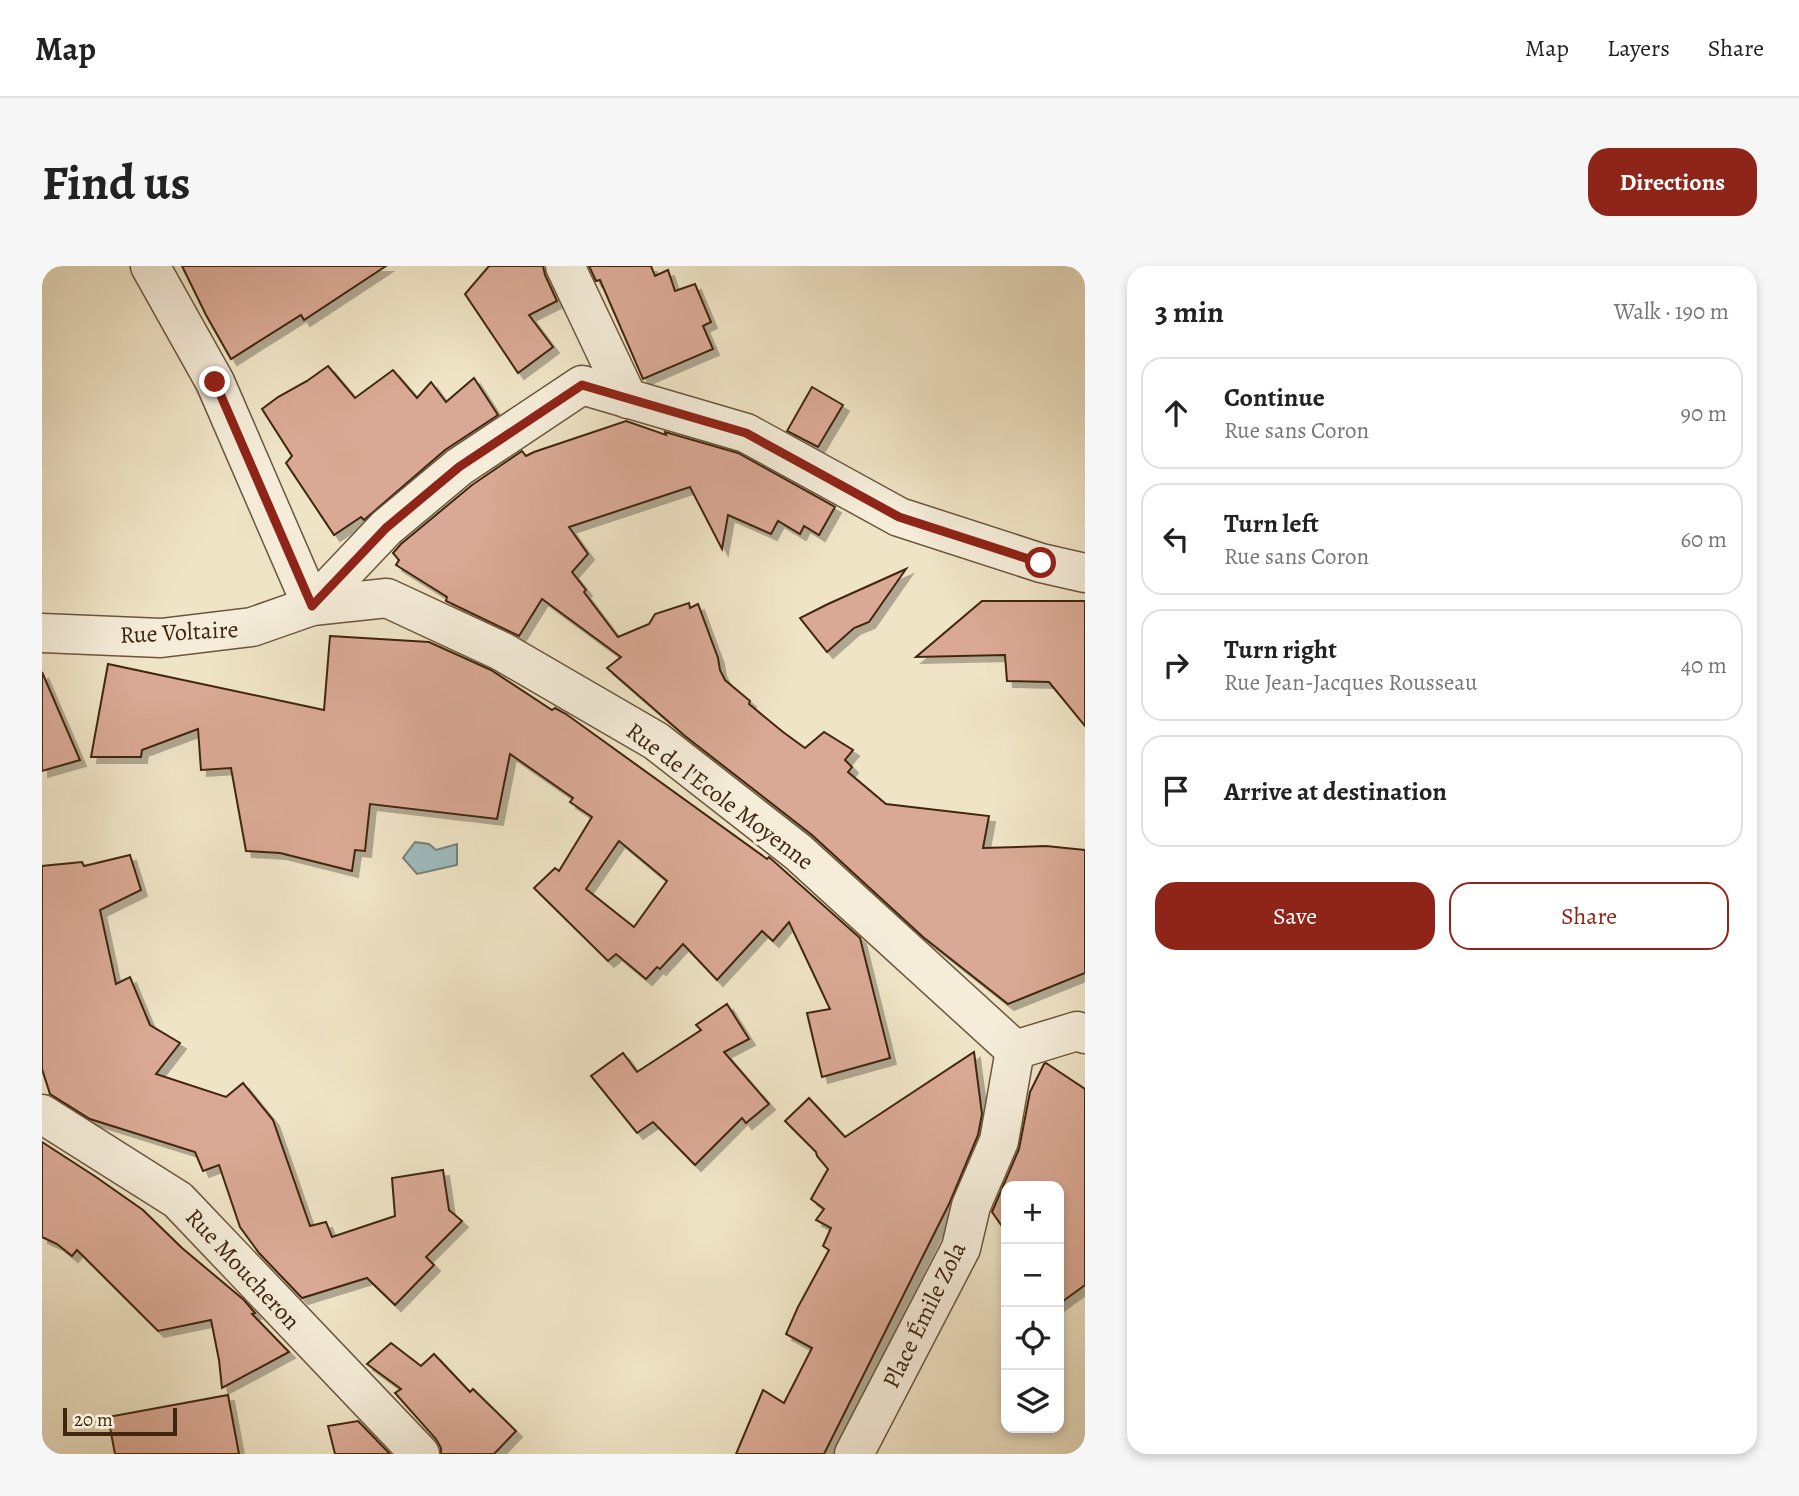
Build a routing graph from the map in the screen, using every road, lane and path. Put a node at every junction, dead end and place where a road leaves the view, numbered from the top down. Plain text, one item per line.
1 (150, 266) edge
2 (565, 266) edge
3 (628, 399) junction
4 (1085, 573) edge
5 (312, 606) junction
6 (42, 633) edge
7 (1085, 1034) edge
8 (1015, 1051) junction
9 (42, 1114) edge
10 (420, 1454) edge
11 (854, 1454) edge

1 - 5 street
2 - 3 street
3 - 4 street
3 - 5 street
5 - 6 street, Rue Voltaire
5 - 8 street, Rue de l'Ecole Moyenne
7 - 8 street
8 - 11 street, Place Émile Zola
9 - 10 street, Rue Moucheron

